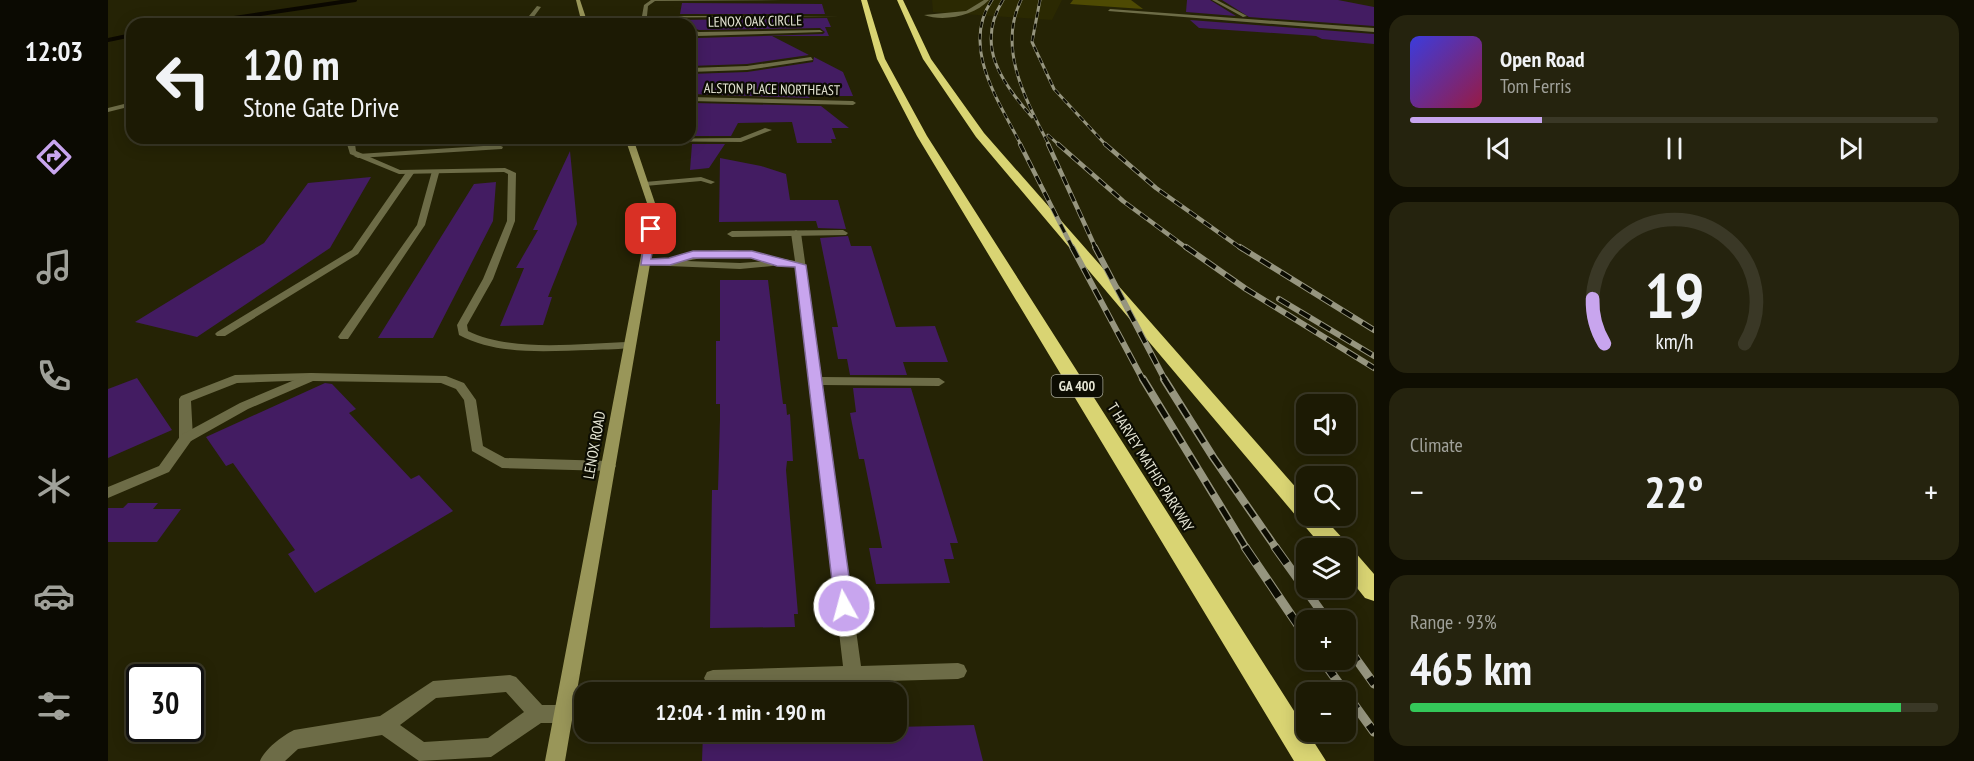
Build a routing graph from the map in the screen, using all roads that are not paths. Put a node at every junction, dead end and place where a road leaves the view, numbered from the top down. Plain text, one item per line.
1 (578, 0) edge
2 (864, 0) edge
3 (900, 0) edge
4 (987, 0) edge
5 (1214, 0) edge
6 (780, 1) edge
7 (540, 7) dead end
8 (1110, 10) dead end
9 (838, 15) dead end
10 (926, 15) dead end
11 (644, 16) junction
12 (665, 16) joint
13 (376, 17) dead end
14 (440, 17) dead end
15 (453, 17) dead end
16 (488, 18) edge
17 (526, 18) edge
18 (583, 18) edge
19 (620, 18) edge
20 (1247, 19) junction
21 (1374, 30) edge
22 (820, 32) dead end
23 (696, 33) edge
24 (811, 59) dead end
25 (696, 70) edge
26 (696, 99) edge
27 (853, 103) dead end
28 (126, 106) edge
29 (108, 110) edge
30 (768, 130) dead end
31 (696, 139) edge
32 (351, 144) edge
33 (631, 144) edge
34 (499, 147) dead end
35 (358, 156) junction
36 (410, 173) junction
37 (435, 173) junction
38 (711, 182) dead end
39 (645, 184) junction
40 (796, 233) junction
41 (843, 233) dead end
42 (732, 234) dead end
43 (723, 255) junction
44 (645, 262) junction
45 (670, 262) junction
46 (777, 262) junction
47 (800, 265) junction
48 (723, 267) junction
49 (221, 334) dead end
50 (344, 337) dead end
51 (630, 345) junction
52 (311, 377) junction
53 (815, 381) junction
54 (939, 382) dead end
55 (186, 438) junction
56 (609, 466) junction
57 (108, 494) edge
58 (1296, 500) edge
59 (1318, 526) edge
60 (1329, 538) edge
61 (1356, 570) edge
62 (1374, 591) edge
63 (958, 671) dead end
64 (853, 674) junction
65 (713, 678) dead end
66 (538, 714) junction
67 (564, 714) junction
68 (384, 725) junction
69 (270, 761) edge
70 (555, 761) edge
71 (1311, 761) edge

1 - 18 street
2 - 71 highway, T HARVEY MATHIS PARKWAY / GA 400
3 - 58 highway
4 - 10 street
5 - 20 street
6 - 11 street
7 - 17 street
8 - 20 street
9 - 12 street
11 - 12 street
11 - 19 street
13 - 14 street
15 - 16 street
20 - 21 street
22 - 23 street, LENOX OAK CIRCLE
24 - 25 street
26 - 27 street, ALSTON PLACE NORTHEAST
28 - 29 street
30 - 31 street
32 - 35 street
33 - 39 street, LENOX ROAD
34 - 35 street
35 - 36 street
36 - 37 street
36 - 49 street
37 - 50 street
37 - 51 street
38 - 39 street
39 - 44 street, LENOX ROAD
40 - 41 street
40 - 42 street
40 - 47 street
43 - 45 street
43 - 46 street
43 - 48 street
44 - 45 street
44 - 51 street, LENOX ROAD
45 - 48 street
46 - 47 street
46 - 48 street
47 - 53 street
51 - 56 street, LENOX ROAD
52 - 55 street
52 - 55 street
52 - 56 street
53 - 54 street
53 - 64 street
55 - 57 street
56 - 67 street, LENOX ROAD
59 - 60 highway
61 - 62 highway
63 - 64 street
64 - 65 street
66 - 67 street
66 - 68 street
66 - 68 street
67 - 70 street, LENOX ROAD
68 - 69 street

